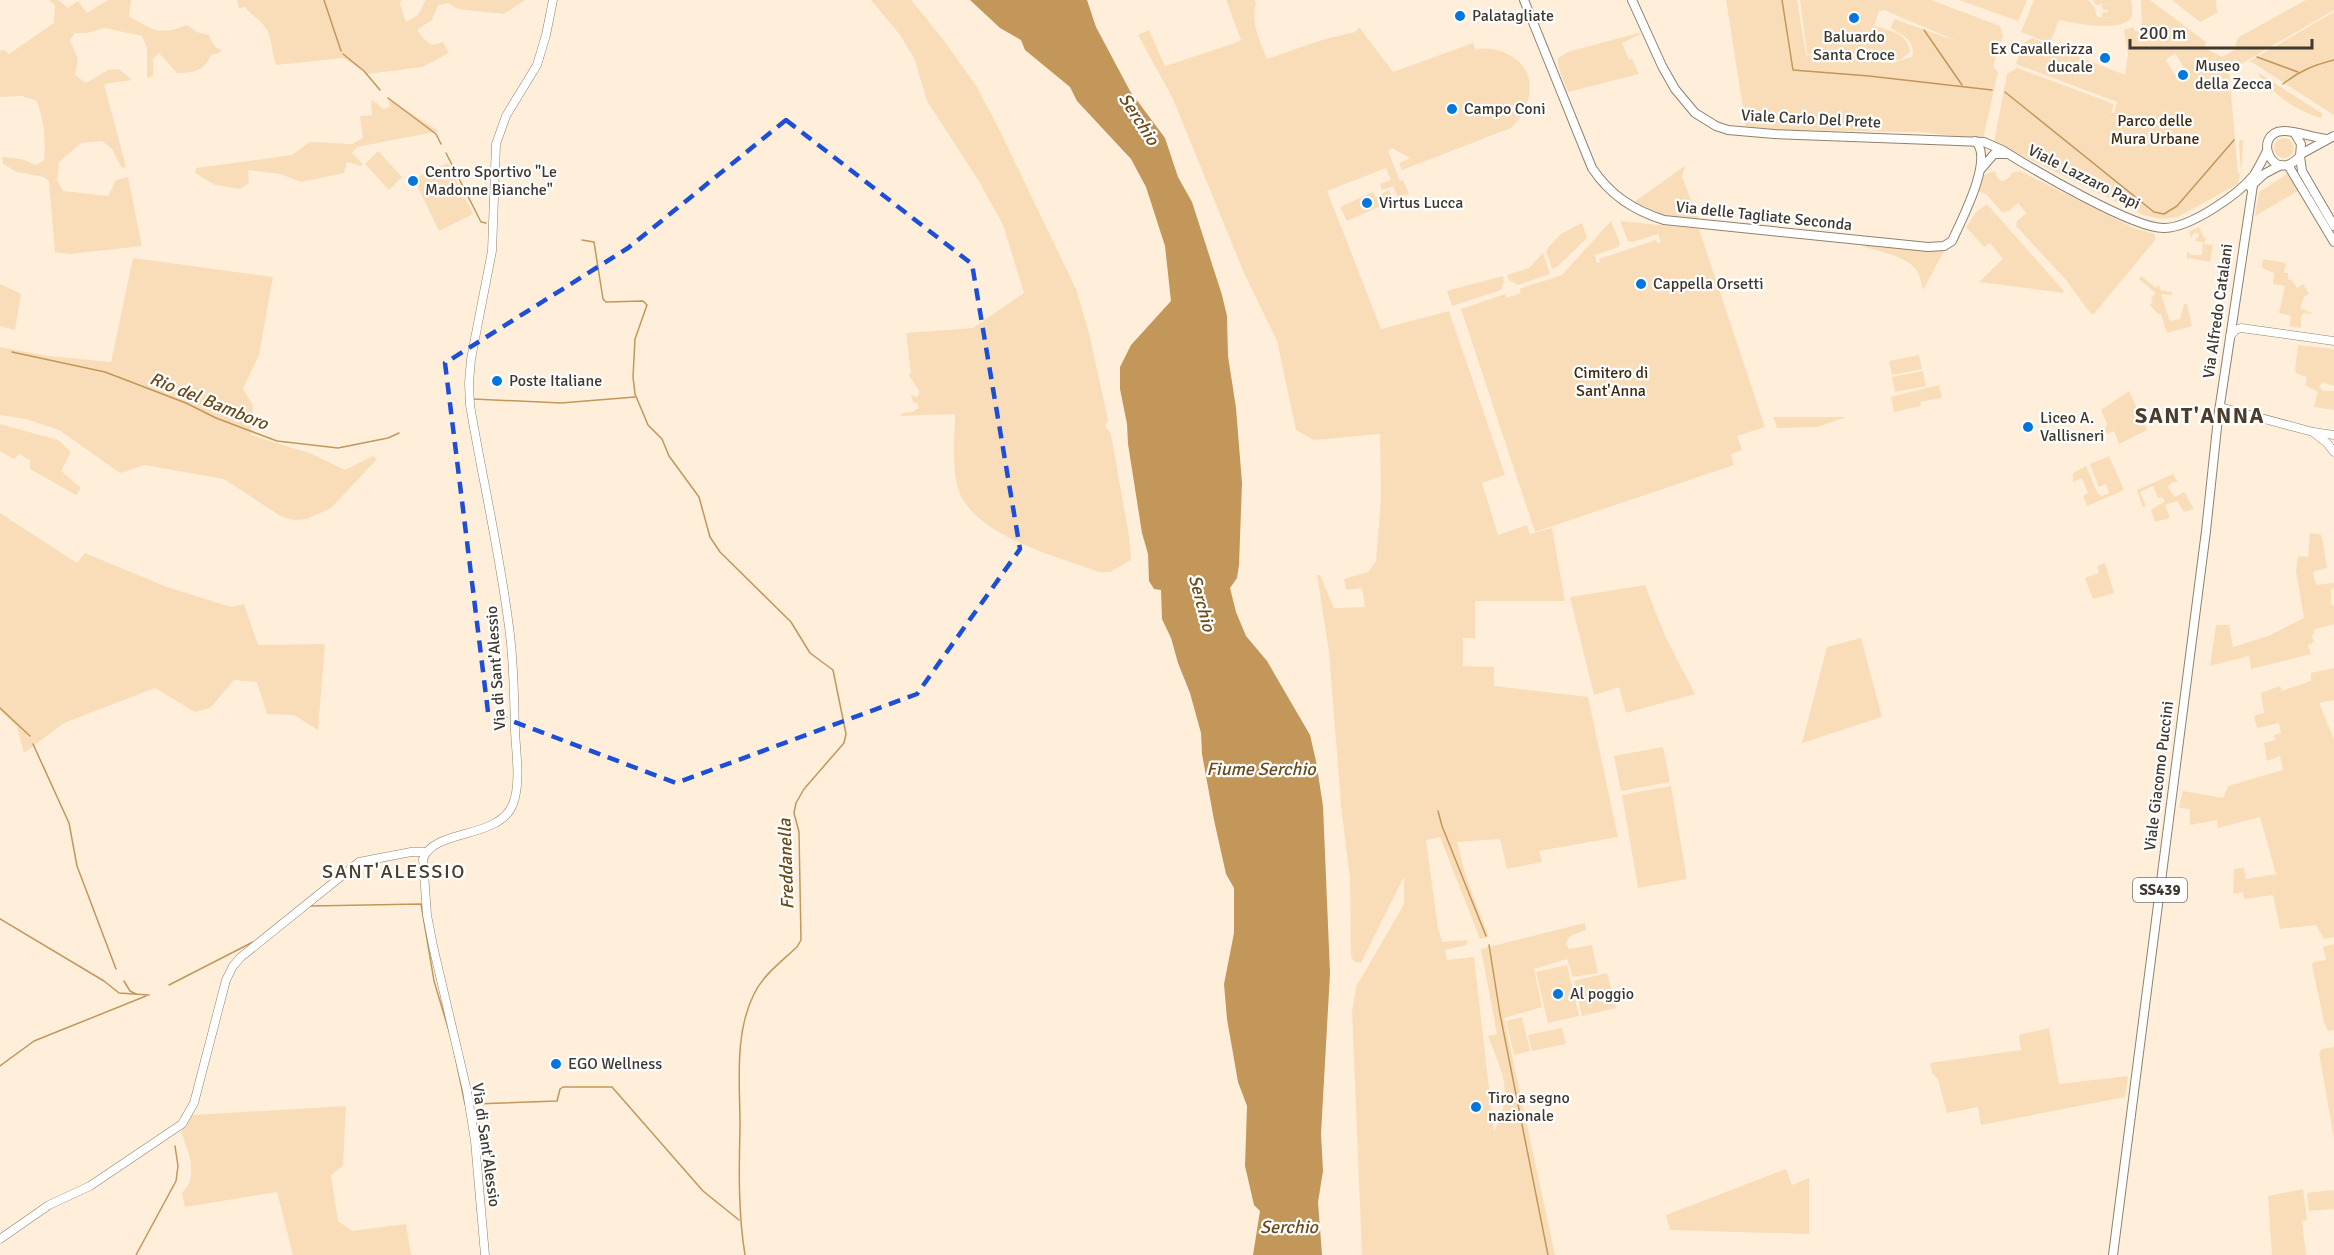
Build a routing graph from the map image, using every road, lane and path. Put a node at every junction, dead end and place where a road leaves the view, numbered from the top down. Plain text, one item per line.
1 (553, 0) edge
2 (1524, 0) edge
3 (1632, 0) edge
4 (2295, 134) junction
5 (2330, 137) edge
6 (1975, 141) junction
7 (1988, 144) joint
8 (2267, 151) junction
9 (2301, 155) junction
10 (2011, 156) junction
11 (2284, 165) junction
12 (1981, 169) junction
13 (2253, 185) junction
14 (2232, 196) junction
15 (2246, 219) junction
16 (2334, 226) edge
17 (2334, 242) edge
18 (2235, 301) junction
19 (2241, 328) junction
20 (2229, 338) junction
21 (2334, 341) edge
22 (2220, 407) junction
23 (2313, 432) junction
24 (2334, 435) edge
25 (2334, 452) edge
26 (426, 852) junction
27 (0, 1239) edge
28 (486, 1255) edge
29 (2113, 1255) edge

1 - 26 street, Via di Sant'Alessio
2 - 12 main road, Via delle Tagliate Seconda
3 - 6 main road, Viale Carlo Del Prete
4 - 5 main road
4 - 8 main road
4 - 9 main road
5 - 9 main road
6 - 7 main road, Viale Carlo Del Prete
6 - 12 main road
7 - 10 main road, Viale Lazzaro Papi
8 - 11 main road
8 - 14 main road, Viale Lazzaro Papi
9 - 11 main road
9 - 16 main road
10 - 12 main road
10 - 14 main road, Viale Lazzaro Papi
11 - 13 main road, Viale Lazzaro Papi
11 - 17 main road
13 - 14 main road, Viale Lazzaro Papi
13 - 15 main road, Via Alfredo Catalani
14 - 15 main road
15 - 18 main road, Via Alfredo Catalani
18 - 19 street
18 - 20 main road, Via Alfredo Catalani
19 - 20 street
19 - 21 street
20 - 22 main road, Via Alfredo Catalani
22 - 23 street
22 - 29 main road, Viale Giacomo Puccini / SS439
23 - 24 street
23 - 25 street
26 - 27 street
26 - 28 street, Via di Sant'Alessio

